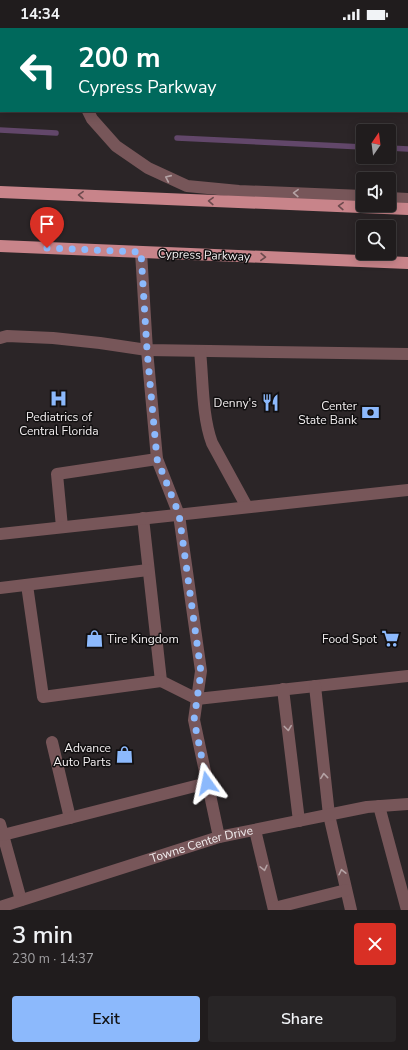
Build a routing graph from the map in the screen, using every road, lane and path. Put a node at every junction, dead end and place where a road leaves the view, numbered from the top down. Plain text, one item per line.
1 (88, 112) edge
2 (0, 192) edge
3 (356, 196) edge
4 (396, 198) edge
5 (408, 199) edge
6 (408, 209) edge
7 (0, 246) edge
8 (141, 252) junction
9 (408, 263) edge
10 (0, 338) edge
11 (147, 350) junction
12 (200, 351) junction
13 (408, 354) edge
14 (157, 459) junction
15 (408, 490) edge
16 (247, 507) junction
17 (179, 514) junction
18 (143, 518) junction
19 (62, 527) junction
20 (0, 534) edge
21 (148, 570) junction
22 (27, 585) junction
23 (0, 588) edge
24 (408, 676) edge
25 (161, 681) junction
26 (315, 686) junction
27 (283, 690) junction
28 (197, 699) junction
29 (52, 742) dead end
30 (207, 783) junction
31 (408, 804) edge
32 (380, 806) junction
33 (328, 815) junction
34 (70, 818) junction
35 (299, 821) junction
36 (2, 829) edge
37 (255, 830) junction
38 (219, 837) junction
39 (346, 890) junction
40 (21, 900) junction
41 (0, 907) edge
42 (274, 909) edge
43 (351, 910) edge
44 (407, 910) edge

3 -> 1 street
6 -> 2 main road
4 - 5 street
7 - 8 main road, Cypress Parkway
8 -> 9 main road, Cypress Parkway
8 - 11 street
10 - 11 street
11 - 12 street
11 - 14 street
12 - 13 street
12 - 16 street
14 - 17 street
14 - 19 street
15 - 16 street
16 - 17 street
17 - 18 street
17 - 28 street
18 - 19 street
18 - 21 street
19 - 20 street
21 - 22 street
21 - 25 street
22 - 23 street
22 - 25 street
24 - 26 street
25 - 28 street
26 - 27 street
33 -> 26 street
27 - 28 street
27 -> 35 street
28 - 30 street
29 - 34 street
30 - 34 street
30 - 38 street
31 - 32 street, Towne Center Drive
32 - 33 street, Towne Center Drive
32 - 44 street
33 - 35 street, Towne Center Drive
39 -> 33 street
34 - 36 street
35 - 37 street, Towne Center Drive
36 - 40 street
37 - 38 street, Towne Center Drive
37 -> 42 street
38 - 40 street, Towne Center Drive
39 - 42 street
39 - 43 street
40 - 41 street, Towne Center Drive

